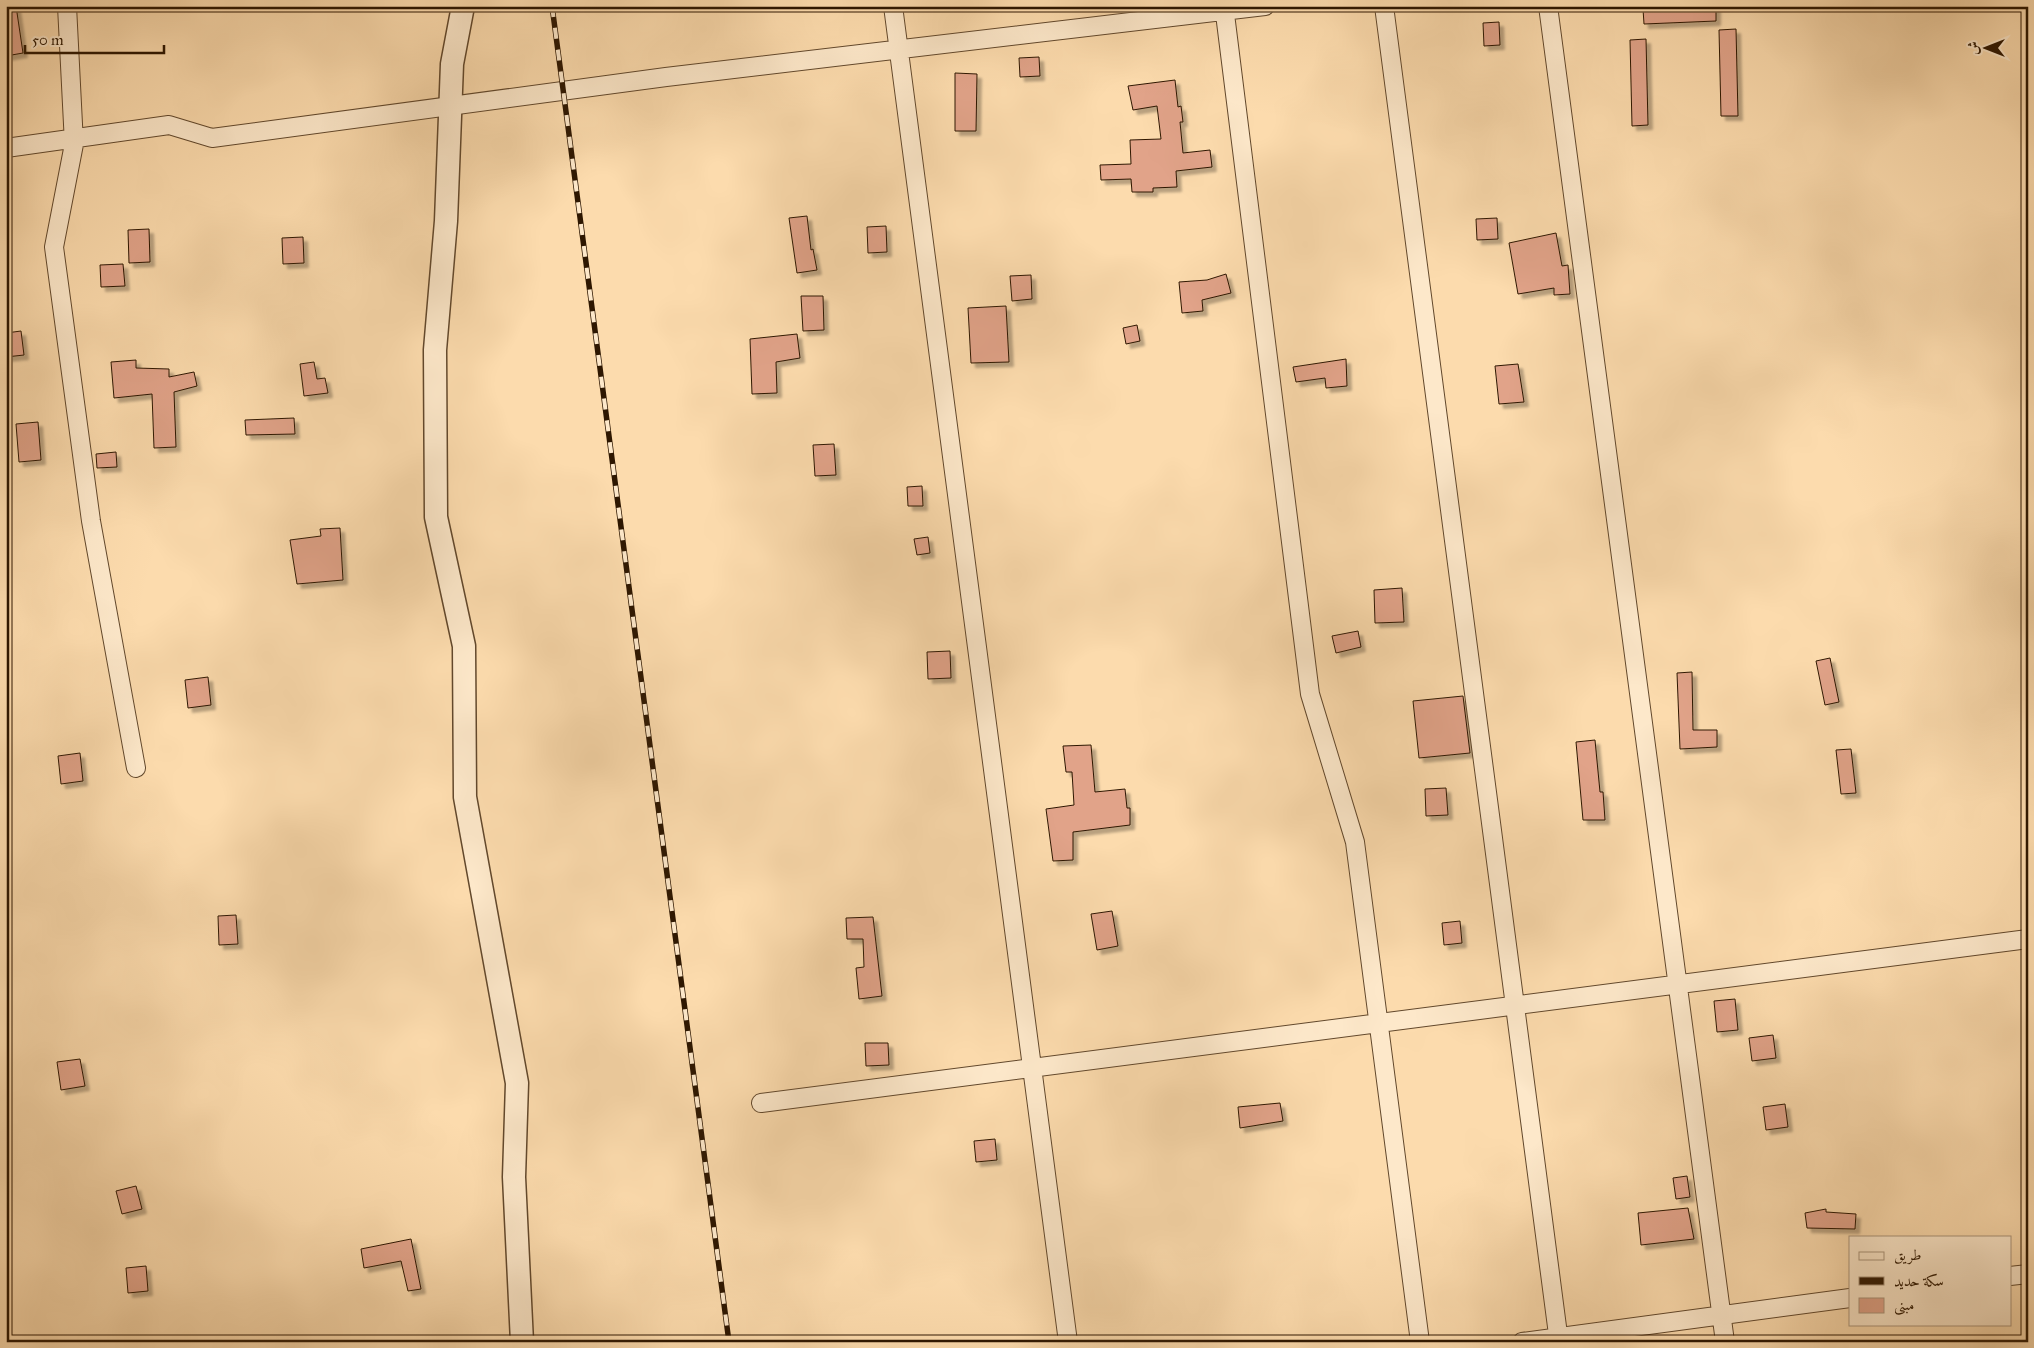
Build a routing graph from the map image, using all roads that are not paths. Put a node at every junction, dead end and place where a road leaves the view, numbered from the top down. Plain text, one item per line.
1 (67, 6) edge
2 (463, 6) edge
3 (893, 6) edge
4 (1265, 6) edge
5 (1384, 6) edge
6 (1548, 6) edge
7 (1224, 9) edge
8 (899, 51) junction
9 (451, 106) junction
10 (73, 139) junction
11 (6, 148) edge
12 (136, 768) dead end
13 (2028, 939) edge
14 (1678, 985) junction
15 (1515, 1006) junction
16 (1379, 1024) junction
17 (1032, 1068) junction
18 (761, 1104) dead end
19 (2028, 1274) edge
20 (2012, 1276) edge
21 (1849, 1298) edge
22 (1721, 1315) junction
23 (1558, 1339) edge
24 (522, 1342) edge
25 (1068, 1342) edge
26 (1420, 1342) edge
27 (1522, 1342) edge
28 (1725, 1342) edge

1 - 10 street
2 - 9 street
3 - 8 street
4 - 7 street
5 - 15 street
6 - 14 street
7 - 8 street
7 - 16 street
8 - 9 street
8 - 17 street
9 - 10 street
9 - 24 street
10 - 11 street
10 - 12 street
13 - 14 street
14 - 15 street
14 - 22 street
15 - 16 street
15 - 23 street
16 - 17 street
16 - 26 street
17 - 18 street
17 - 25 street
19 - 20 street
21 - 22 street
22 - 23 street
22 - 28 street
23 - 27 street

